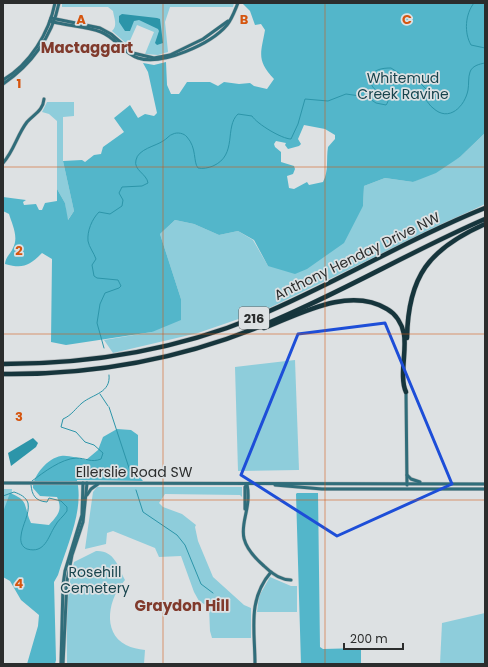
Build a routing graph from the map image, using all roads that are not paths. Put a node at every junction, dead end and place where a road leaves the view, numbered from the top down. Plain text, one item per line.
1 (55, 3) edge
2 (59, 3) edge
3 (238, 3) edge
4 (52, 20) junction
5 (3, 80) edge
6 (3, 84) edge
7 (44, 99) dead end
8 (3, 163) edge
9 (485, 208) edge
10 (485, 219) edge
11 (485, 224) edge
12 (243, 333) junction
13 (3, 364) edge
14 (3, 374) edge
15 (406, 392) junction
16 (407, 475) junction
17 (3, 483) edge
18 (85, 483) junction
19 (100, 483) junction
20 (407, 483) junction
21 (247, 484) junction
22 (266, 484) junction
23 (425, 484) junction
24 (485, 484) edge
25 (407, 489) junction
26 (485, 489) edge
27 (86, 497) junction
28 (271, 572) junction
29 (291, 580) dead end
30 (62, 664) edge
31 (255, 664) edge

1 - 4 main road
2 - 4 main road
3 - 4 main road
4 - 5 main road
4 - 6 main road
7 - 8 main road
9 - 13 highway, Anthony Henday Drive NW / 216
10 - 12 highway, Anthony Henday Drive NW / 216
11 - 15 highway
12 - 14 highway, Anthony Henday Drive NW / 216
12 - 15 highway
15 - 16 main road
16 - 20 main road
16 - 23 main road
17 - 18 main road, Ellerslie Road SW
18 - 19 main road, Ellerslie Road SW
18 - 27 main road
18 - 30 main road
19 - 21 main road, Ellerslie Road SW
19 - 27 main road
20 - 22 main road, Ellerslie Road SW
20 - 23 main road, Ellerslie Road SW
20 - 25 main road
21 - 22 main road, Ellerslie Road SW
21 - 28 main road
22 - 25 main road, Ellerslie Road SW
23 - 24 main road, Ellerslie Road SW
25 - 26 main road, Ellerslie Road SW
27 - 30 main road
28 - 29 main road
28 - 31 main road

